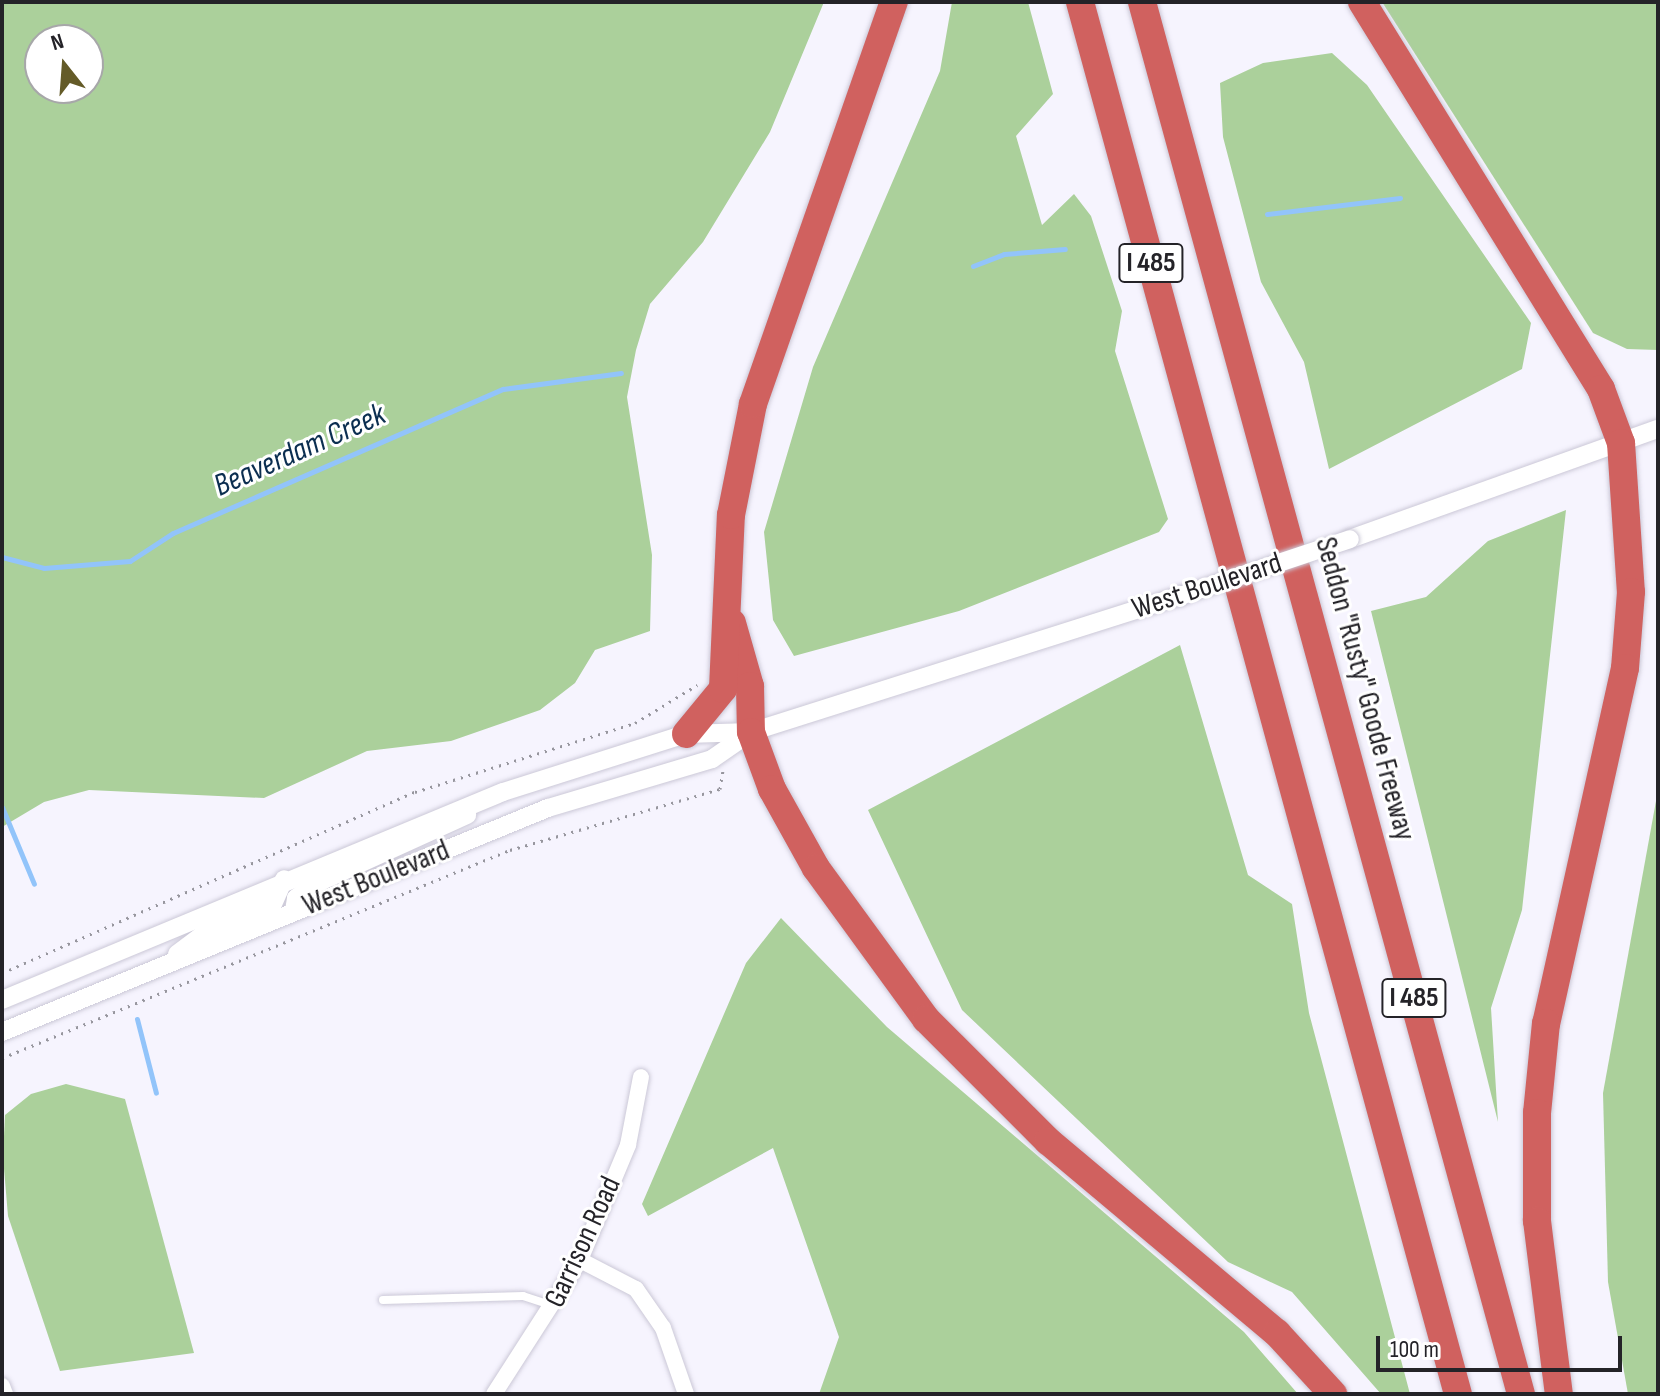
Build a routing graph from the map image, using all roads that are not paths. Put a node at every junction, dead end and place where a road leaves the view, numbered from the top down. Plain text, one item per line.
1 (894, 2) edge
2 (1080, 2) edge
3 (1142, 2) edge
4 (1362, 2) edge
5 (1658, 429) edge
6 (1621, 443) junction
7 (732, 623) junction
8 (751, 732) junction
9 (686, 734) junction
10 (503, 792) junction
11 (284, 879) junction
12 (294, 911) junction
13 (158, 969) junction
14 (2, 1000) edge
15 (2, 1032) edge
16 (641, 1077) dead end
17 (580, 1260) junction
18 (383, 1300) dead end
19 (554, 1306) junction
20 (2, 1386) edge
21 (5, 1394) edge
22 (494, 1394) edge
23 (686, 1394) edge
24 (1333, 1394) edge
25 (1458, 1394) edge
26 (1521, 1394) edge
27 (1559, 1394) edge

1 - 7 highway
2 - 25 highway, I 485
3 - 26 highway, Seddon "Rusty" Goode Freeway / I 485
4 - 6 highway
5 - 6 street, West Boulevard
6 - 8 street, West Boulevard, bridge
6 - 27 highway
7 - 8 highway
7 - 9 highway
8 - 9 street, West Boulevard
8 - 12 street, West Boulevard
8 - 24 highway
9 - 10 street, West Boulevard
10 - 11 street, West Boulevard
10 - 12 street
11 - 13 street
11 - 14 street, West Boulevard
12 - 13 street, West Boulevard
13 - 15 street, West Boulevard
16 - 17 street, Garrison Road
17 - 19 street, Garrison Road
17 - 23 street
18 - 19 lane
19 - 22 street, Garrison Road
20 - 21 street

